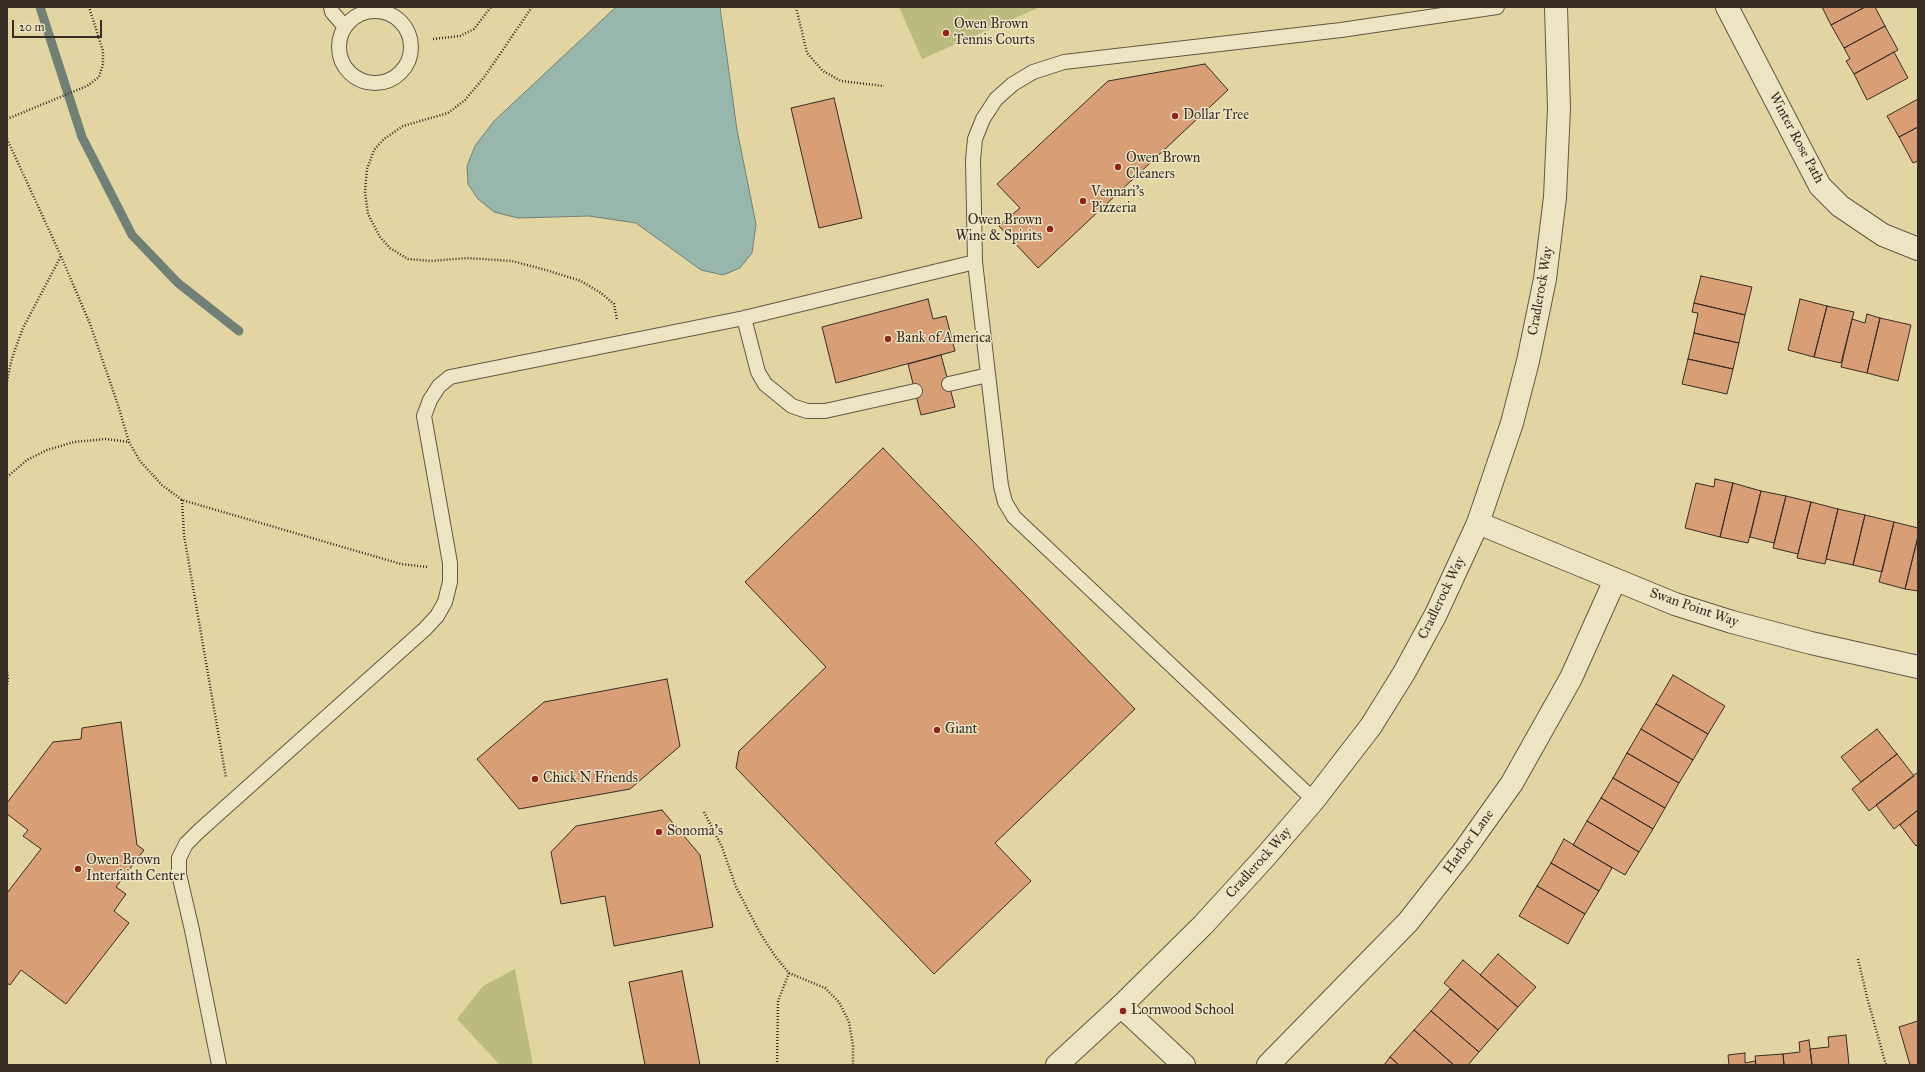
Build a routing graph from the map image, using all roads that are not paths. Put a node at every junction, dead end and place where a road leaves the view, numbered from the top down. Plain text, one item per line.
1 (331, 7) edge
2 (1497, 7) edge
3 (1556, 7) edge
4 (1727, 7) edge
5 (345, 27) junction
6 (1918, 249) edge
7 (975, 262) junction
8 (744, 318) junction
9 (988, 375) junction
10 (949, 384) dead end
11 (915, 391) dead end
12 (1478, 523) junction
13 (1616, 580) junction
14 (1918, 667) edge
15 (1314, 800) junction
16 (1121, 1006) junction
17 (219, 1065) edge
18 (1057, 1065) edge
19 (1184, 1065) edge
20 (1268, 1065) edge

1 - 5 lane
2 - 7 lane
3 - 12 street, Cradlerock Way
4 - 6 street, Winter Rose Path
5 - 5 lane
7 - 8 lane
7 - 9 lane
8 - 11 lane
8 - 17 lane
9 - 10 lane
9 - 15 lane
12 - 13 street, Swan Point Way
12 - 15 street, Cradlerock Way
13 - 14 street, Swan Point Way
13 - 20 street, Harbor Lane
15 - 16 street, Cradlerock Way
16 - 18 street, Cradlerock Way
16 - 19 street

